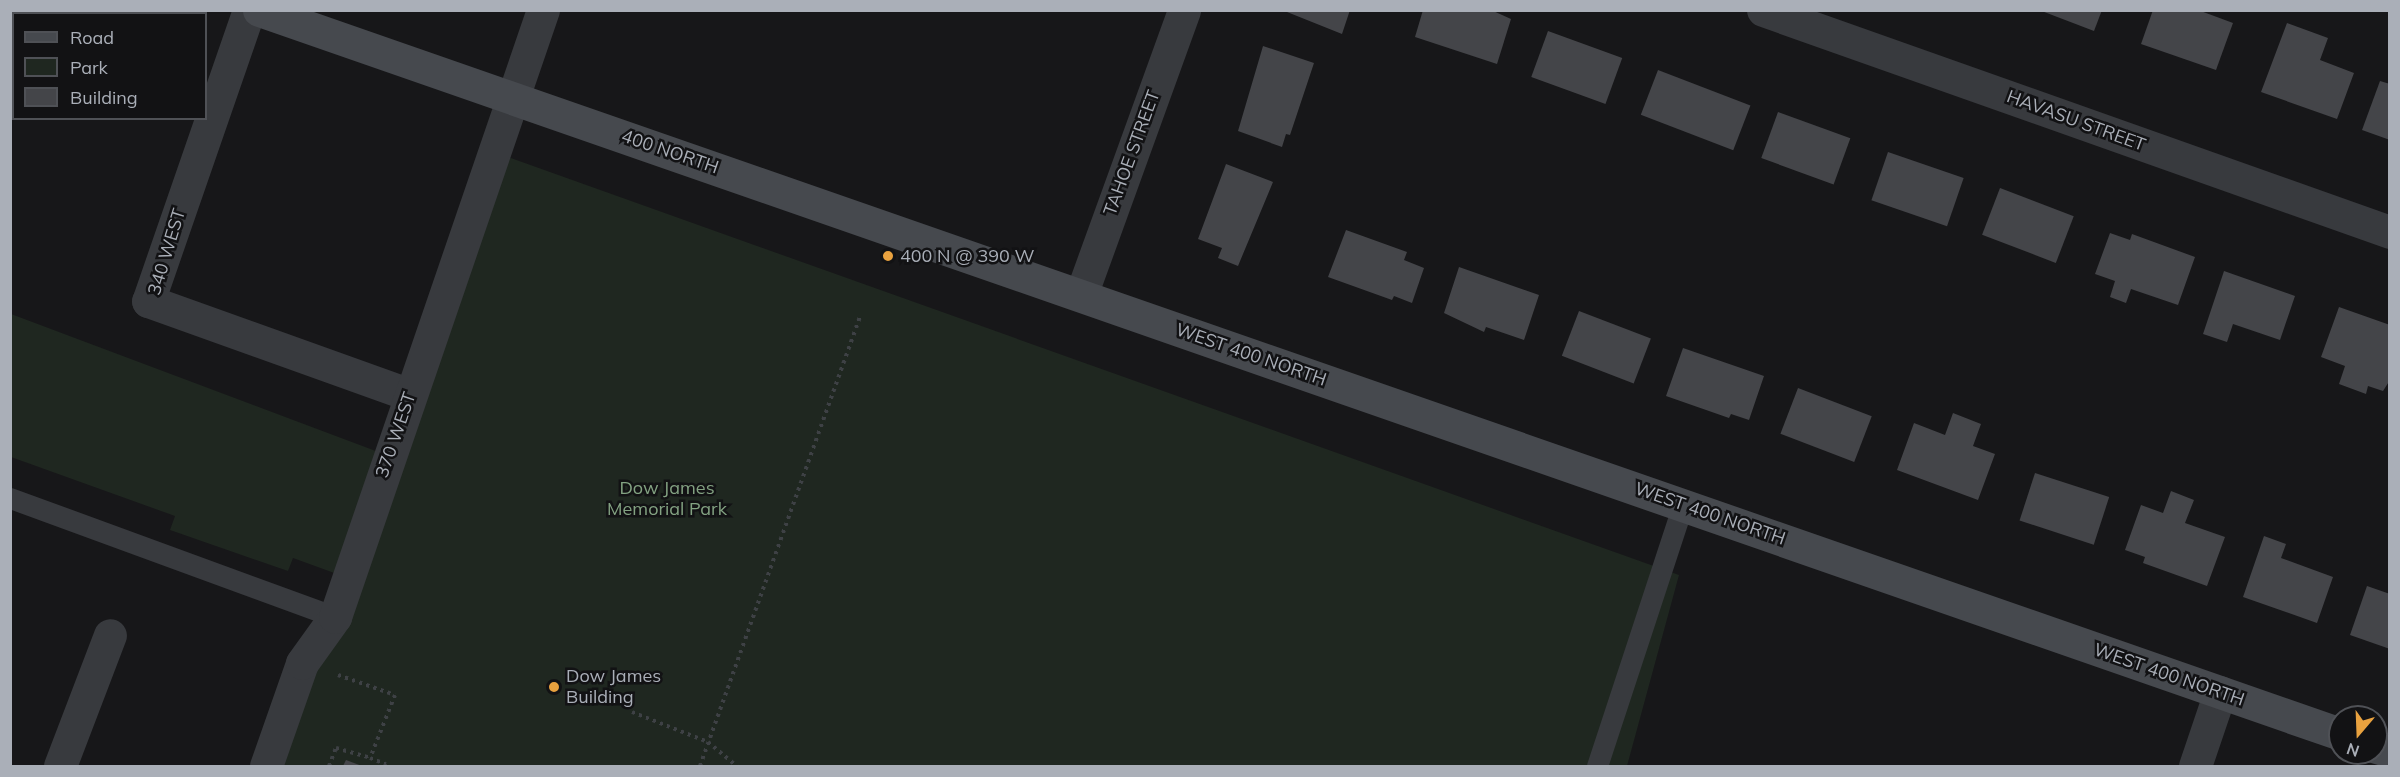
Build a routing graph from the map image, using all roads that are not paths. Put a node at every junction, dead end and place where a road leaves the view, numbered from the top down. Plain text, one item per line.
1 (249, 10) edge
2 (259, 10) edge
3 (543, 10) edge
4 (1184, 10) edge
5 (1763, 10) edge
6 (514, 98) junction
7 (2390, 232) edge
8 (1081, 295) junction
9 (410, 395) junction
10 (10, 498) edge
11 (1683, 505) junction
12 (335, 617) junction
13 (110, 635) dead end
14 (2220, 692) junction
15 (2328, 730) edge
16 (60, 766) edge
17 (266, 766) edge
18 (1597, 766) edge
19 (2195, 766) edge

1 - 9 street, 340 WEST
2 - 6 street, 400 NORTH
3 - 6 street, 370 WEST
4 - 8 street, TAHOE STREET
5 - 7 street, HAVASU STREET
6 - 8 street, 400 NORTH
6 - 9 street, 370 WEST
8 - 11 street, WEST 400 NORTH
9 - 12 street, 370 WEST
10 - 12 lane
11 - 14 street, WEST 400 NORTH
11 - 18 lane
12 - 17 street, 370 WEST
13 - 16 street
14 - 15 street, WEST 400 NORTH
14 - 19 street

